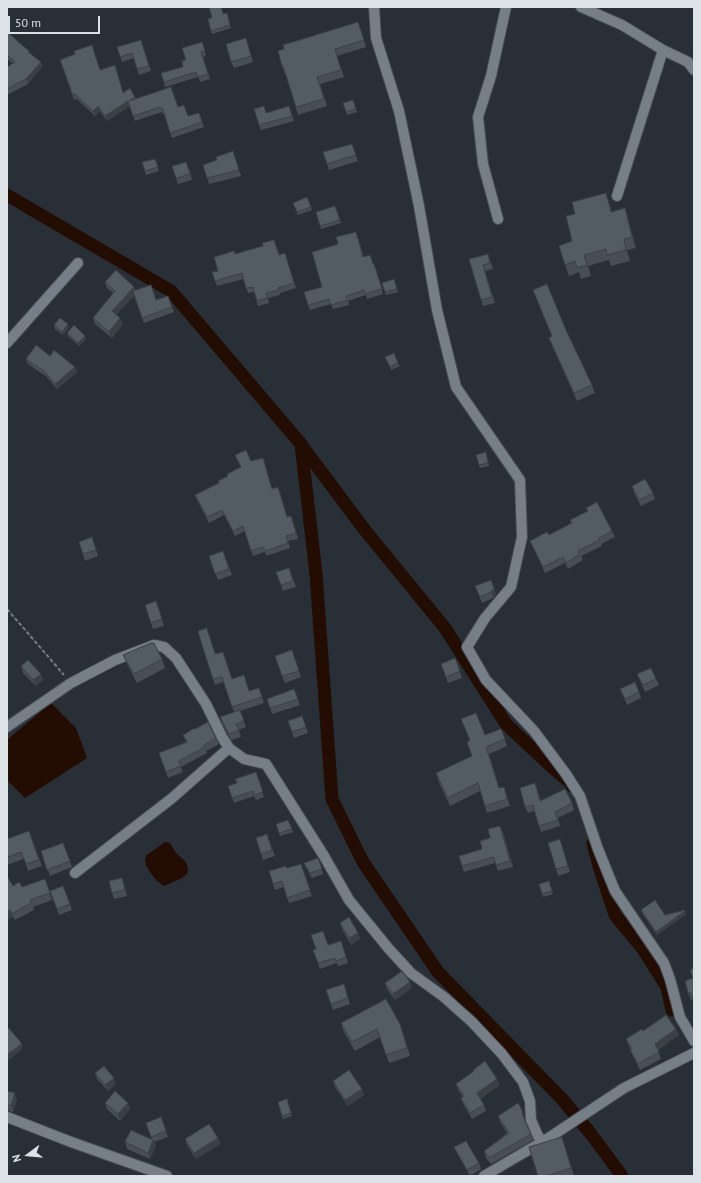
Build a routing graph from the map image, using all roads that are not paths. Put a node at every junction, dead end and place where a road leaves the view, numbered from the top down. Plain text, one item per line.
1 (374, 7) edge
2 (506, 7) edge
3 (580, 7) edge
4 (663, 50) junction
5 (692, 65) edge
6 (617, 196) dead end
7 (498, 219) dead end
8 (78, 262) dead end
9 (7, 343) edge
10 (7, 727) edge
11 (229, 748) junction
12 (75, 873) dead end
13 (694, 1041) edge
14 (694, 1053) edge
15 (7, 1117) edge
16 (545, 1140) junction
17 (167, 1176) edge
18 (484, 1176) edge

1 - 13 street
2 - 7 street
3 - 4 street
4 - 5 street
4 - 6 street
8 - 9 street
10 - 11 street
11 - 12 street
11 - 16 street
14 - 16 street
15 - 17 street
16 - 18 street

